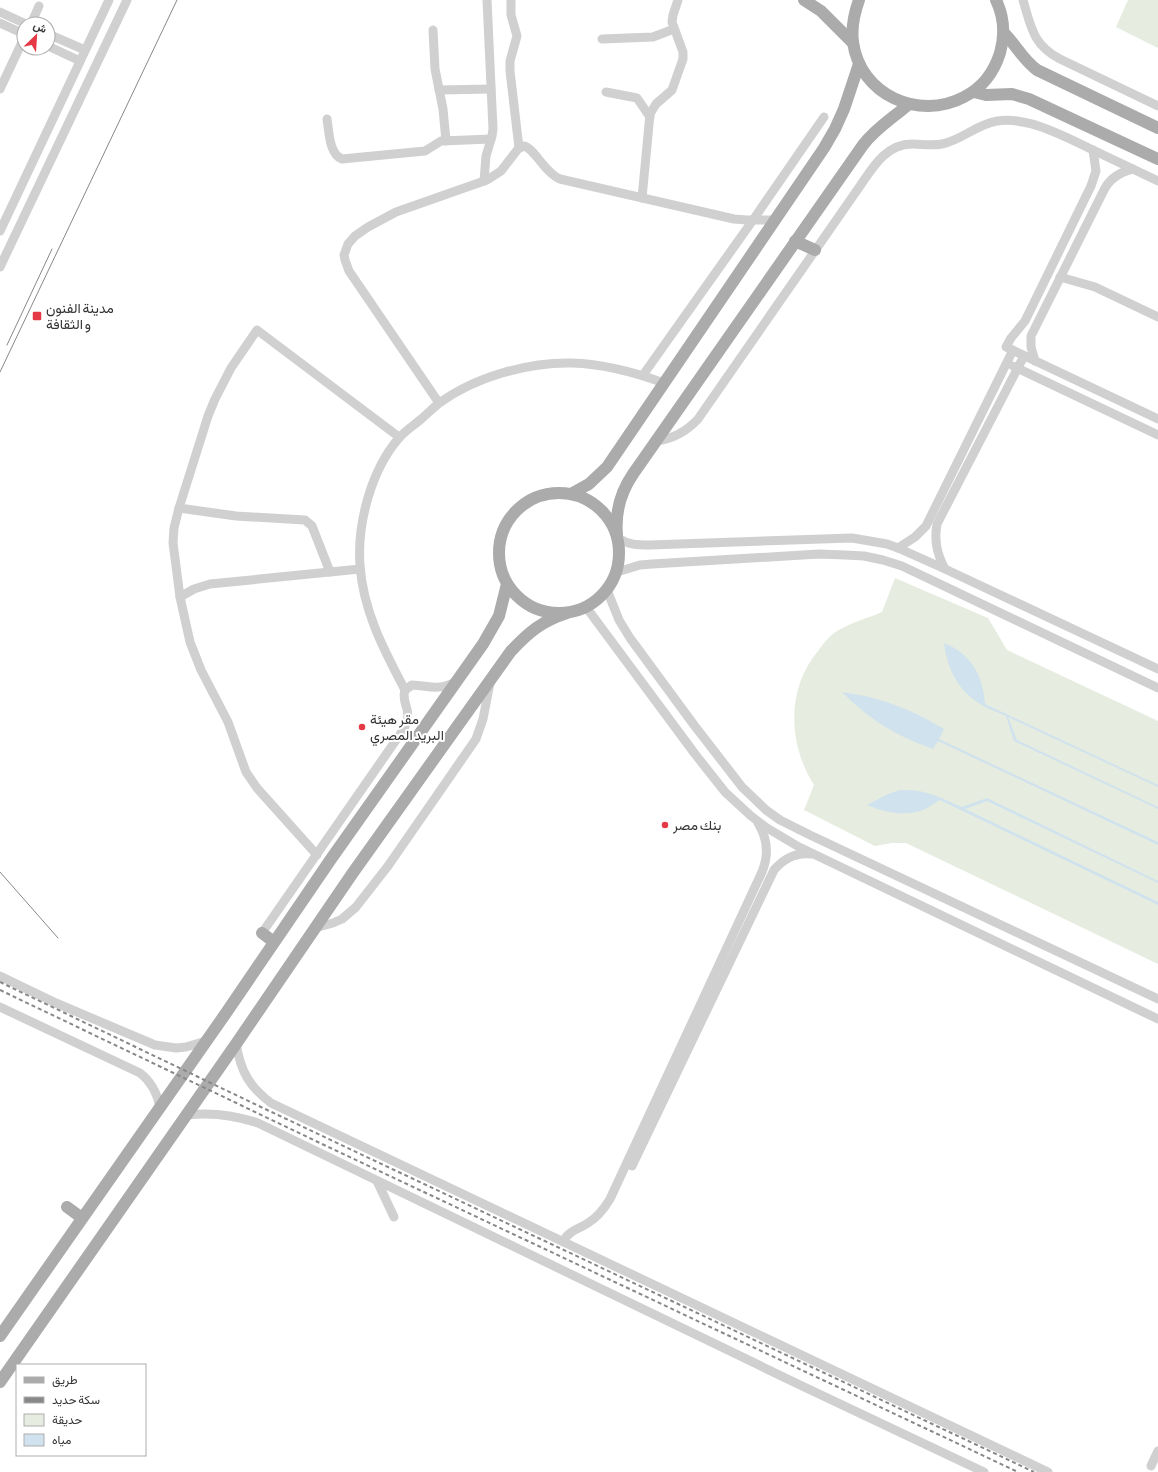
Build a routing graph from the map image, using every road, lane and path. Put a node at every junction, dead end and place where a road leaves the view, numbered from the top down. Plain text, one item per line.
1 (109, 0) edge
2 (127, 0) edge
3 (487, 0) edge
4 (511, 0) edge
5 (678, 0) edge
6 (804, 0) edge
7 (859, 0) edge
8 (996, 0) edge
9 (1023, 0) edge
10 (39, 6) dead end
11 (0, 12) edge
12 (35, 16) edge
13 (16, 19) edge
14 (0, 23) edge
15 (16, 30) edge
16 (433, 30) dead end
17 (674, 30) junction
18 (1004, 33) junction
19 (56, 37) edge
20 (602, 38) dead end
21 (853, 43) junction
22 (56, 50) edge
23 (85, 50) junction
24 (16, 55) edge
25 (80, 60) junction
26 (859, 64) junction
27 (0, 89) edge
28 (491, 89) junction
29 (439, 90) junction
30 (606, 92) dead end
31 (974, 92) junction
32 (909, 104) junction
33 (1158, 106) edge
34 (824, 116) dead end
35 (650, 117) junction
36 (327, 118) dead end
37 (49, 126) junction
38 (1158, 128) edge
39 (64, 133) junction
40 (491, 139) junction
41 (446, 141) junction
42 (519, 148) junction
43 (1093, 150) junction
44 (1158, 160) edge
45 (1133, 169) junction
46 (484, 181) junction
47 (1158, 181) edge
48 (642, 198) junction
49 (753, 220) junction
50 (775, 220) junction
51 (0, 231) edge
52 (795, 241) junction
53 (815, 250) junction
54 (0, 267) edge
55 (1060, 277) junction
56 (1158, 317) edge
57 (1009, 348) junction
58 (1024, 356) junction
59 (1035, 361) junction
60 (1006, 363) junction
61 (1018, 368) junction
62 (643, 375) junction
63 (664, 383) junction
64 (439, 403) junction
65 (1158, 419) edge
66 (1158, 435) edge
67 (400, 437) junction
68 (656, 441) junction
69 (571, 494) junction
70 (179, 508) junction
71 (617, 536) junction
72 (898, 548) junction
73 (360, 569) junction
74 (945, 569) junction
75 (330, 572) junction
76 (617, 572) junction
77 (507, 584) junction
78 (607, 590) junction
79 (180, 597) junction
80 (586, 607) junction
81 (567, 613) junction
82 (1158, 669) edge
83 (491, 679) junction
84 (456, 682) junction
85 (1158, 688) edge
86 (405, 690) junction
87 (751, 816) junction
88 (317, 855) junction
89 (817, 855) junction
90 (315, 928) junction
91 (262, 933) joint
92 (274, 942) junction
93 (0, 976) edge
94 (1158, 999) edge
95 (0, 1007) edge
96 (1158, 1019) edge
97 (692, 1031) junction
98 (206, 1041) junction
99 (236, 1044) junction
100 (685, 1046) junction
101 (160, 1107) junction
102 (186, 1115) junction
103 (377, 1180) junction
104 (613, 1207) dead end
105 (67, 1208) dead end
106 (394, 1217) dead end
107 (82, 1218) junction
108 (563, 1242) junction
109 (0, 1336) edge
110 (0, 1382) edge
111 (1158, 1451) edge
112 (1151, 1466) dead end
113 (984, 1472) edge
114 (1048, 1472) edge

1 - 23 street
2 - 39 street
3 - 28 street
4 - 42 street
5 - 17 street
6 - 21 main road
7 - 21 main road
8 - 18 main road
9 - 33 street
10 - 12 street
11 - 13 street
14 - 15 street
16 - 29 street
17 - 20 street
17 - 35 street
18 - 31 main road
18 - 38 main road
19 - 23 street
21 - 26 main road
22 - 25 street
23 - 25 street
24 - 27 street
25 - 37 street
26 - 32 main road
26 - 50 main road
28 - 29 street
28 - 40 street
29 - 41 street
30 - 35 street
31 - 32 main road
31 - 44 main road
32 - 52 main road
34 - 49 street
35 - 48 street
36 - 41 street
37 - 39 street
37 - 51 street
39 - 54 street
40 - 41 street
40 - 46 street
42 - 46 street
42 - 48 street
43 - 45 street
43 - 53 street
43 - 57 street
45 - 47 street
45 - 55 street
46 - 64 street
48 - 49 street
49 - 50 street
49 - 62 street
50 - 63 main road
52 - 53 main road
52 - 68 main road
53 - 68 street
55 - 56 street
55 - 59 street
57 - 58 street
57 - 60 street
58 - 59 street
58 - 61 street
59 - 65 street
60 - 61 street
60 - 72 street
61 - 66 street
61 - 74 street
62 - 63 street
62 - 64 street
63 - 69 main road
64 - 67 street
67 - 70 street
67 - 73 street
68 - 71 main road
69 - 71 main road
69 - 77 main road
70 - 75 street
70 - 79 street
71 - 72 street
71 - 76 main road
72 - 74 street
73 - 75 street
73 - 86 street
74 - 82 street
75 - 79 street
76 - 78 main road
76 - 85 street
77 - 81 main road
77 - 84 main road
78 - 80 main road
78 - 94 street
79 - 88 street
80 - 81 main road
80 - 87 street
81 - 83 main road
83 - 90 main road
83 - 90 street
84 - 86 street
84 - 92 main road
86 - 88 street
87 - 89 street
87 - 97 street
88 - 91 street
89 - 96 street
89 - 97 street
90 - 99 main road
91 - 92 main road
92 - 98 main road
93 - 98 street
95 - 101 street
97 - 100 street
98 - 101 main road
99 - 102 main road
99 - 108 street
100 - 104 street
100 - 108 street
101 - 107 main road
102 - 103 street
102 - 110 main road
103 - 106 street
103 - 113 street
105 - 107 main road
107 - 109 main road
108 - 114 street
111 - 112 street

